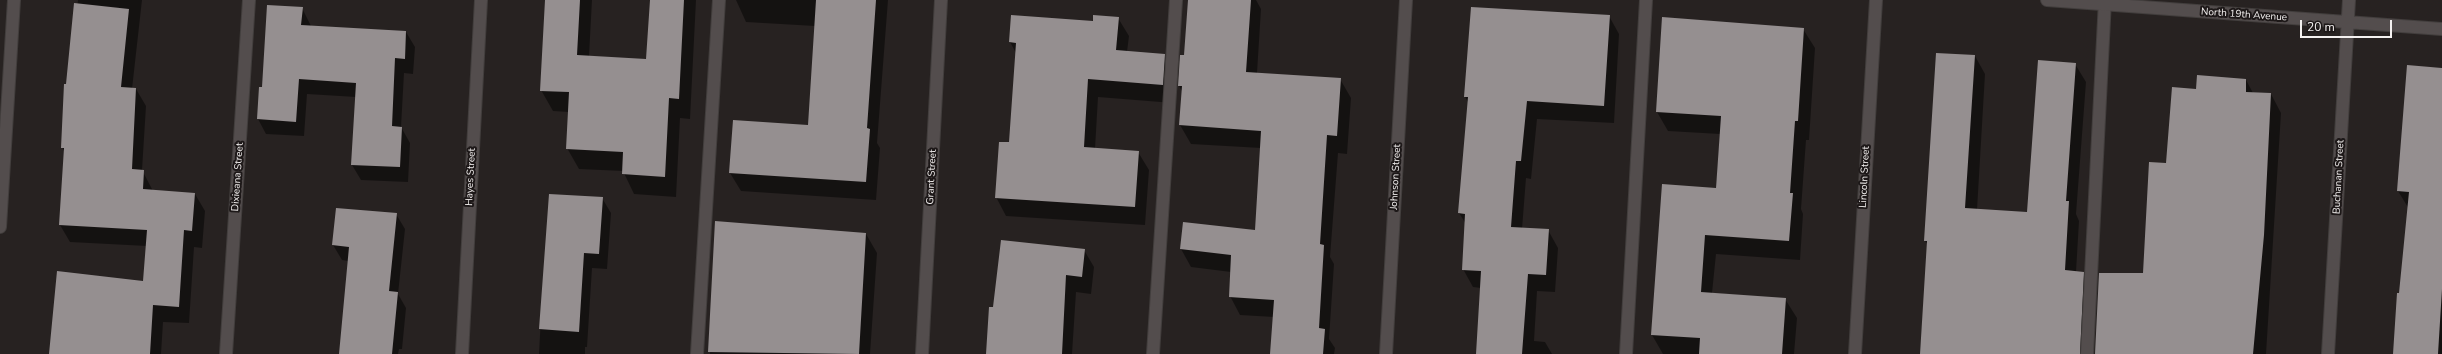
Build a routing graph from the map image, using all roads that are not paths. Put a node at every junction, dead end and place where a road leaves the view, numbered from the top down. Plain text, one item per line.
1 (14, 0) edge
2 (249, 0) edge
3 (481, 0) edge
4 (719, 0) edge
5 (941, 0) edge
6 (1176, 0) edge
7 (1406, 0) edge
8 (1646, 0) edge
9 (1876, 0) edge
10 (2047, 0) edge
11 (2349, 0) edge
12 (2105, 2) edge
13 (2348, 23) junction
14 (2442, 28) edge
15 (0, 227) edge
16 (226, 354) edge
17 (462, 354) edge
18 (697, 354) edge
19 (922, 354) edge
20 (1154, 354) edge
21 (1386, 354) edge
22 (1626, 354) edge
23 (1854, 354) edge
24 (2087, 354) edge
25 (2328, 354) edge

1 - 15 street
2 - 16 street, Dixieana Street
3 - 17 street, Hayes Street
4 - 18 street
5 - 19 street, Grant Street
6 - 20 street
7 - 21 street, Johnson Street
8 - 22 street
9 - 23 street, Lincoln Street
10 - 12 street, North 19th Avenue
11 - 13 street, Buchanan Street
12 - 13 street, North 19th Avenue
12 - 24 street
13 - 14 street, North 19th Avenue
13 - 25 street, Buchanan Street

